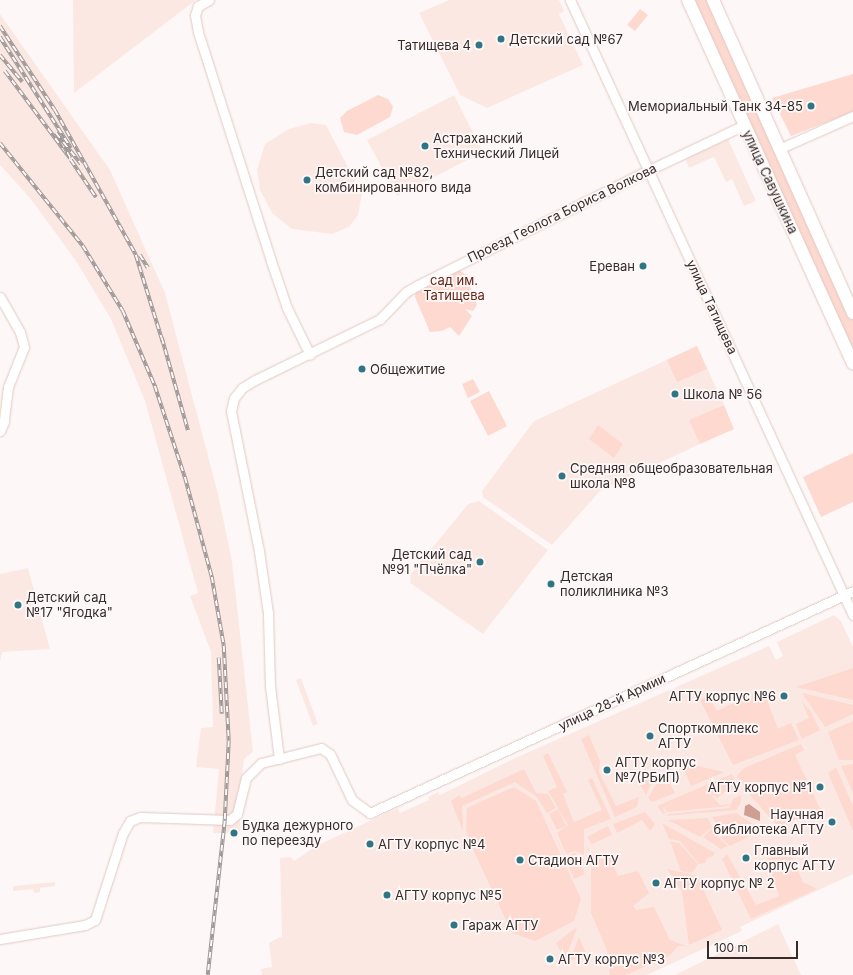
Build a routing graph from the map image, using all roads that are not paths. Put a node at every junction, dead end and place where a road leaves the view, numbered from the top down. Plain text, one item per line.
1 (209, 0) edge
2 (570, 0) edge
3 (688, 0) edge
4 (713, 0) edge
5 (853, 116) edge
6 (744, 125) junction
7 (781, 148) junction
8 (649, 170) junction
9 (0, 297) edge
10 (853, 313) edge
11 (310, 355) junction
12 (853, 363) edge
13 (0, 431) edge
14 (853, 591) edge
15 (844, 595) junction
16 (853, 615) edge
17 (279, 759) junction
18 (0, 939) edge

1 - 11 main road
2 - 8 main road, улица Татищева
3 - 6 highway, улица Савушкина
4 - 7 highway, улица Савушкина
5 - 7 main road
6 - 8 main road, Проезд Геолога Бориса Волкова
6 - 12 highway, улица Савушкина
7 - 10 highway, улица Савушкина
8 - 11 main road, Проезд Геолога Бориса Волкова
8 - 15 main road, улица Татищева
9 - 13 main road
11 - 17 main road, Проезд Геолога Бориса Волкова
14 - 15 main road, улица 28-й Армии
15 - 16 main road, улица Татищева
15 - 17 main road, улица 28-й Армии
17 - 18 main road

